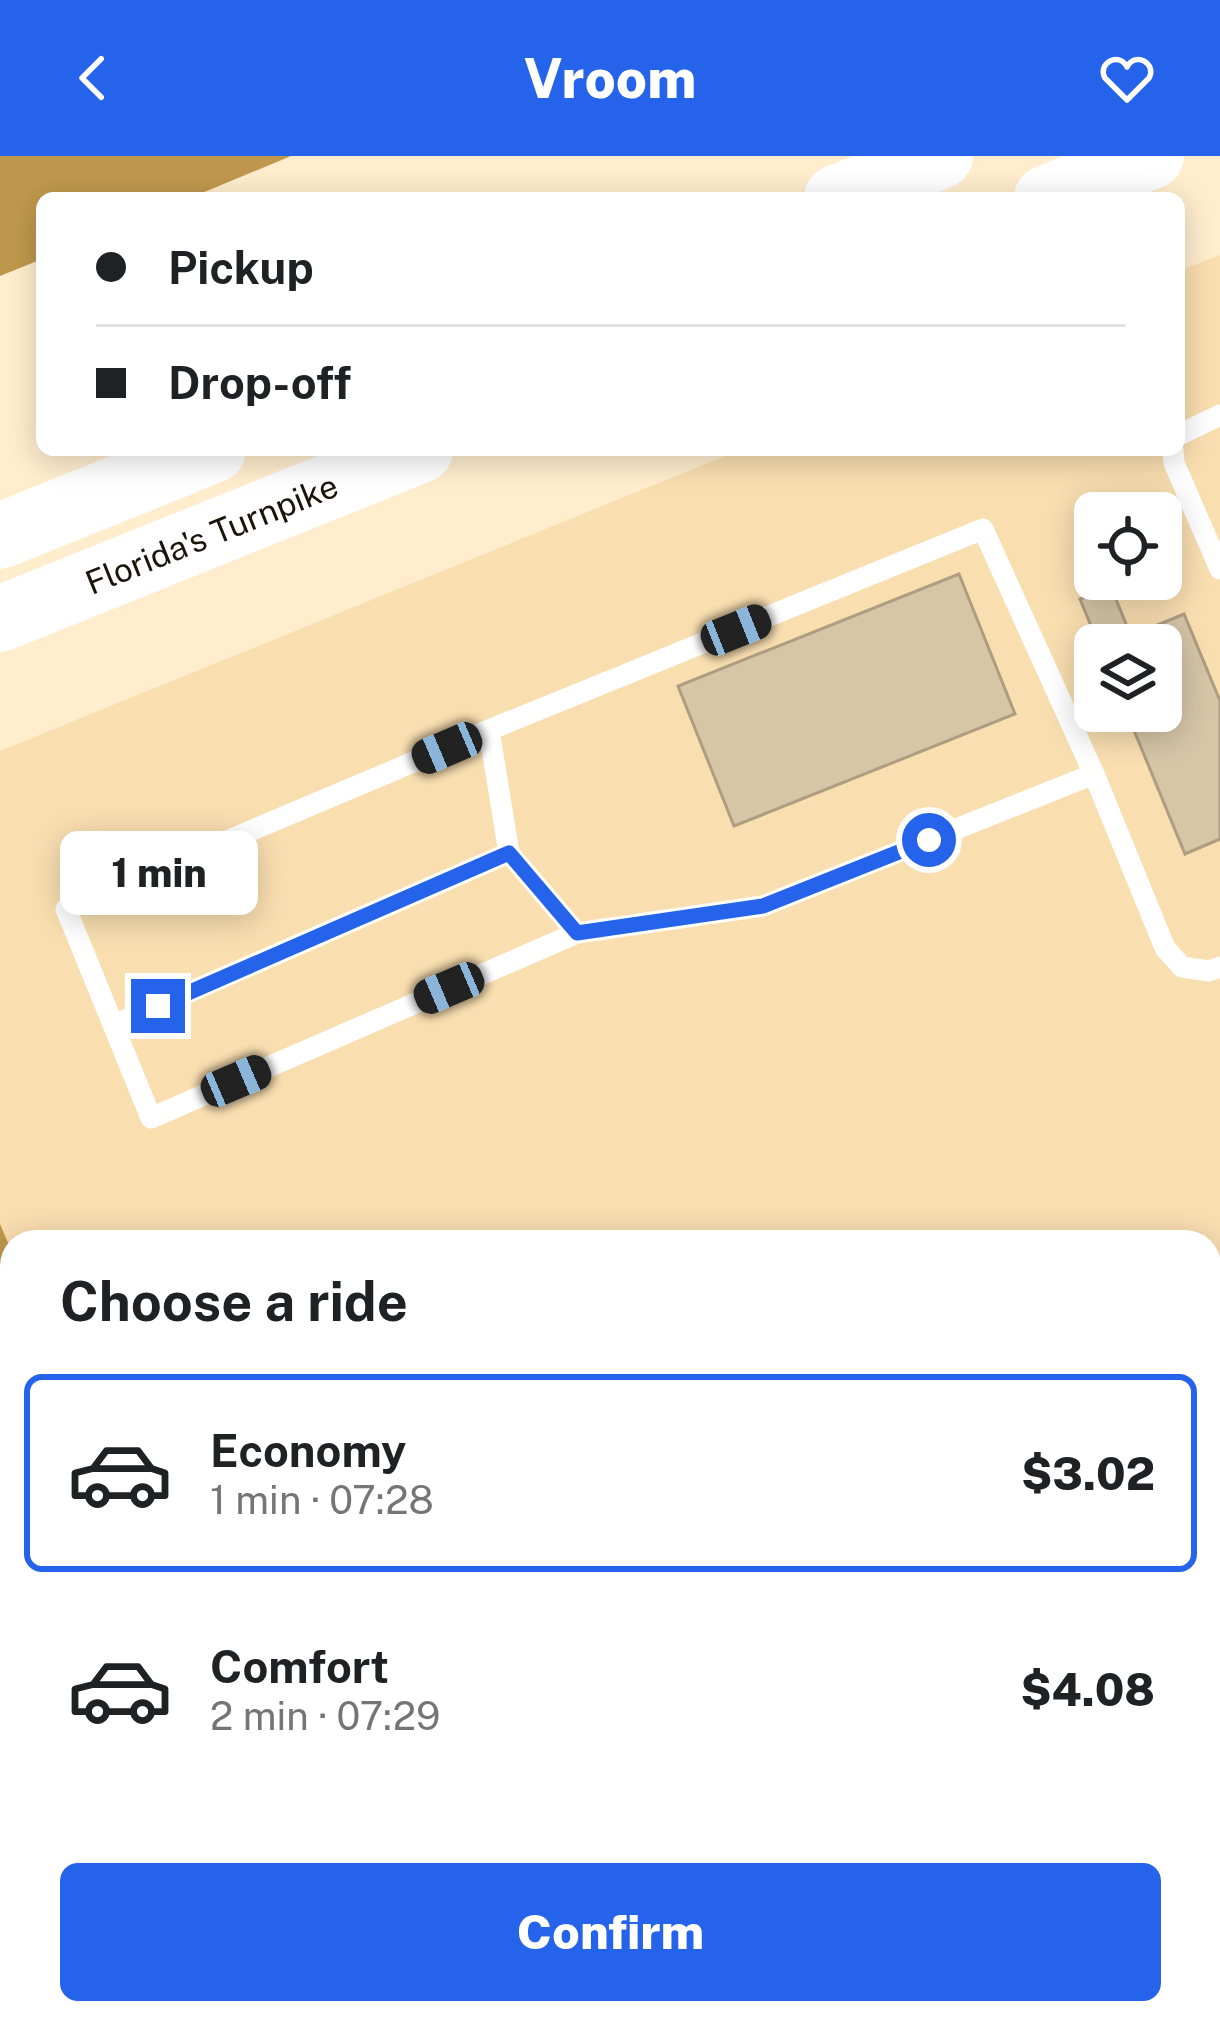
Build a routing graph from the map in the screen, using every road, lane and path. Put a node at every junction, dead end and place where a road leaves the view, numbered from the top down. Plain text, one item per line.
1 (940, 156) edge
2 (1151, 156) edge
3 (852, 192) edge
4 (1062, 192) edge
5 (1220, 415) edge
6 (1185, 432) edge
7 (199, 456) edge
8 (406, 456) edge
9 (1173, 456) edge
10 (0, 536) edge
11 (1220, 569) edge
12 (0, 619) edge
13 (489, 730) junction
14 (1094, 774) junction
15 (509, 853) junction
16 (577, 933) junction
17 (1220, 967) edge
18 (114, 1025) junction

1 - 3 highway
2 - 4 highway
5 - 6 lane
7 - 10 highway
8 - 12 highway, Florida's Turnpike
9 - 11 lane
13 - 14 lane
13 - 15 lane
13 - 18 lane
14 - 16 lane
14 - 17 lane
15 - 16 lane
15 - 18 lane
16 - 18 lane

